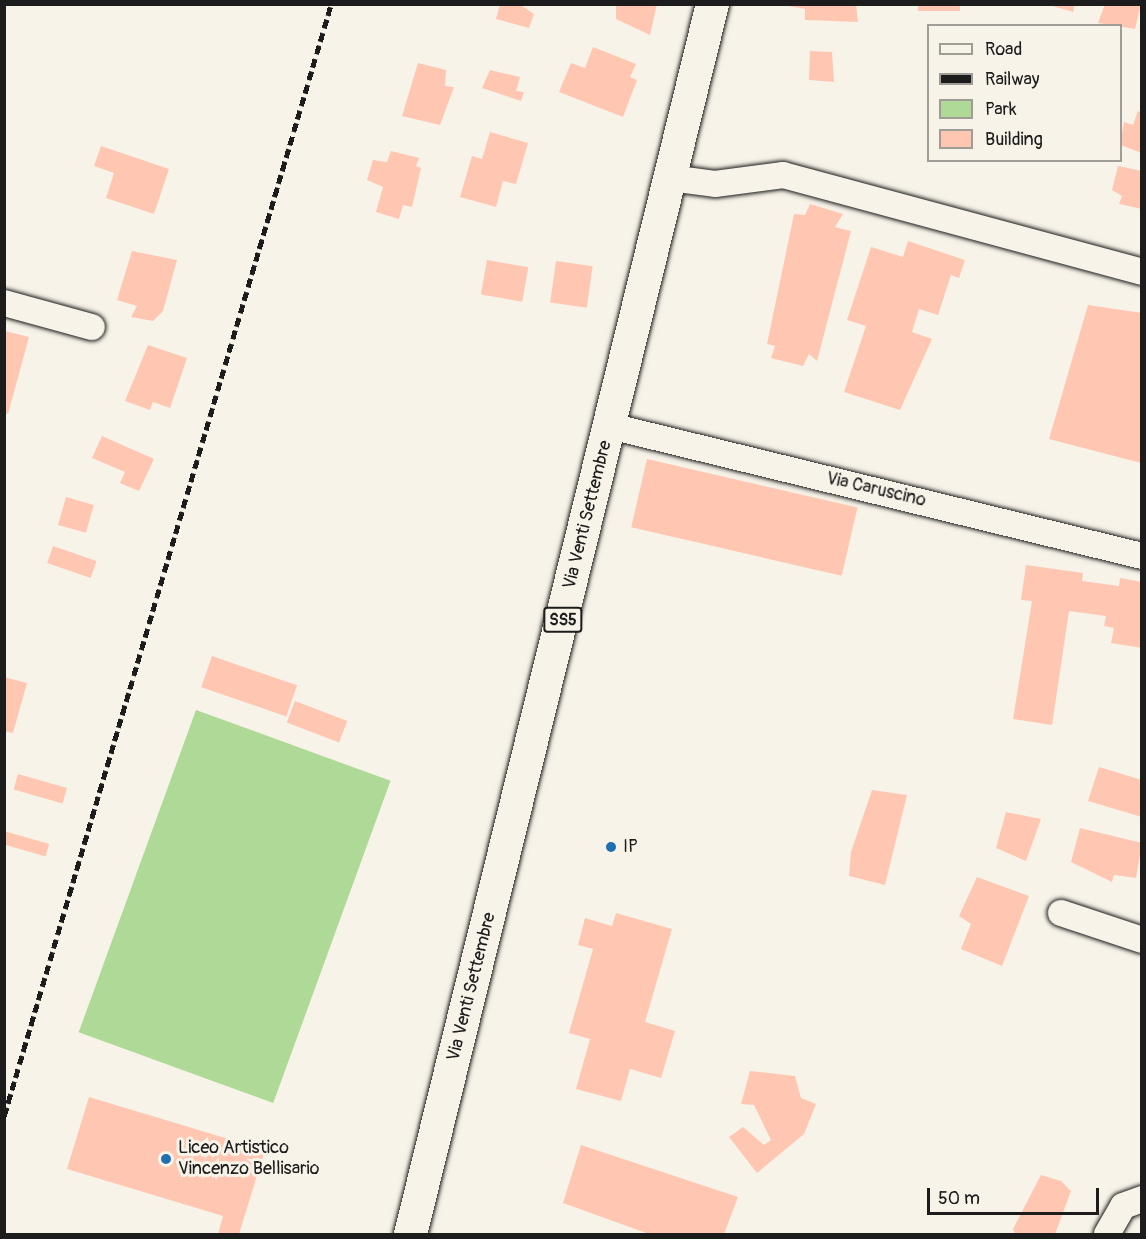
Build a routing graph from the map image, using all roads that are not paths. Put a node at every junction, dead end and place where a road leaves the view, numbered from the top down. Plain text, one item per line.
1 (712, 4) edge
2 (670, 178) junction
3 (1142, 272) edge
4 (4, 303) edge
5 (92, 327) dead end
6 (610, 426) junction
7 (1142, 556) edge
8 (1061, 913) dead end
9 (1142, 940) edge
10 (1142, 1199) edge
11 (410, 1234) edge
12 (1107, 1234) edge

1 - 2 main road, Via Venti Settembre / SS5
2 - 3 street
2 - 6 main road, Via Venti Settembre / SS5
4 - 5 street
6 - 7 street, Via Caruscino
6 - 11 main road, Via Venti Settembre / SS5
8 - 9 street
10 - 12 street

